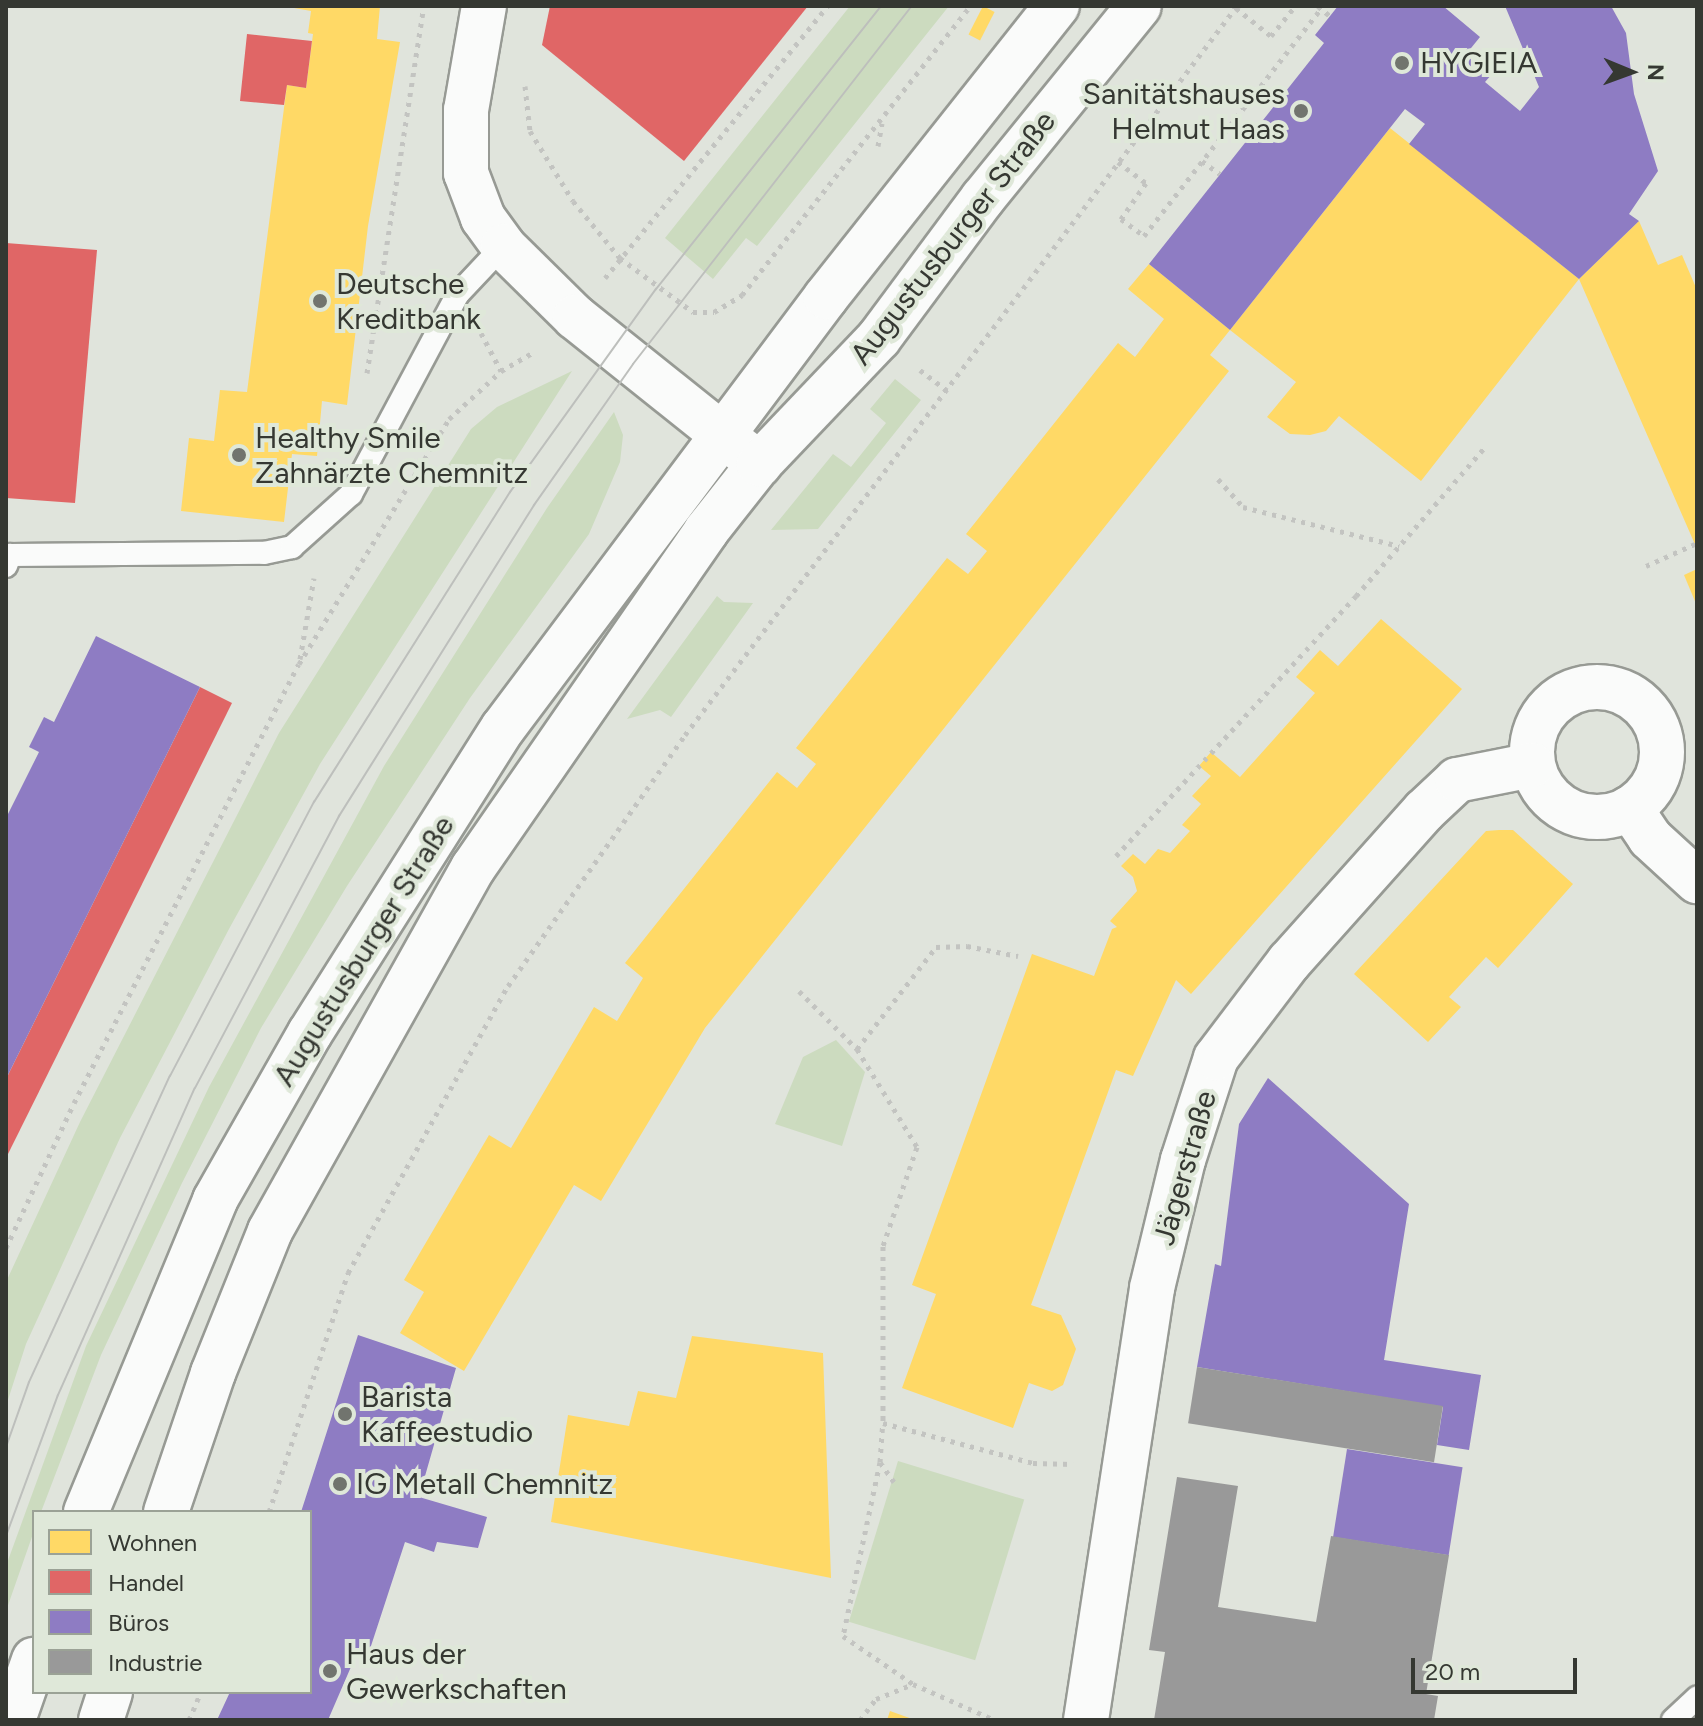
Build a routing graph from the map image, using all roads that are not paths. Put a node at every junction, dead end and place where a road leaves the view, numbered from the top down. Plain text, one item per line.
1 (484, 6) edge
2 (1057, 6) edge
3 (1139, 6) edge
4 (503, 246) junction
5 (722, 435) junction
6 (759, 464) junction
7 (6, 566) edge
8 (1533, 765) junction
9 (1630, 808) junction
10 (1697, 881) edge
11 (87, 1510) edge
12 (167, 1510) edge
13 (32, 1666) edge
14 (109, 1694) edge
15 (1697, 1698) edge
16 (13, 1720) edge
17 (101, 1720) edge
18 (1086, 1720) edge
19 (1673, 1720) edge

1 - 4 main road
2 - 5 main road, Augustusburger Straße
3 - 6 main road, Augustusburger Straße
4 - 5 main road
4 - 7 lane
5 - 6 main road
5 - 11 main road, Augustusburger Straße
6 - 12 main road, Augustusburger Straße
8 - 9 main road
8 - 9 main road
8 - 18 main road, Jägerstraße
9 - 10 main road
13 - 16 main road
14 - 17 main road
15 - 19 lane

